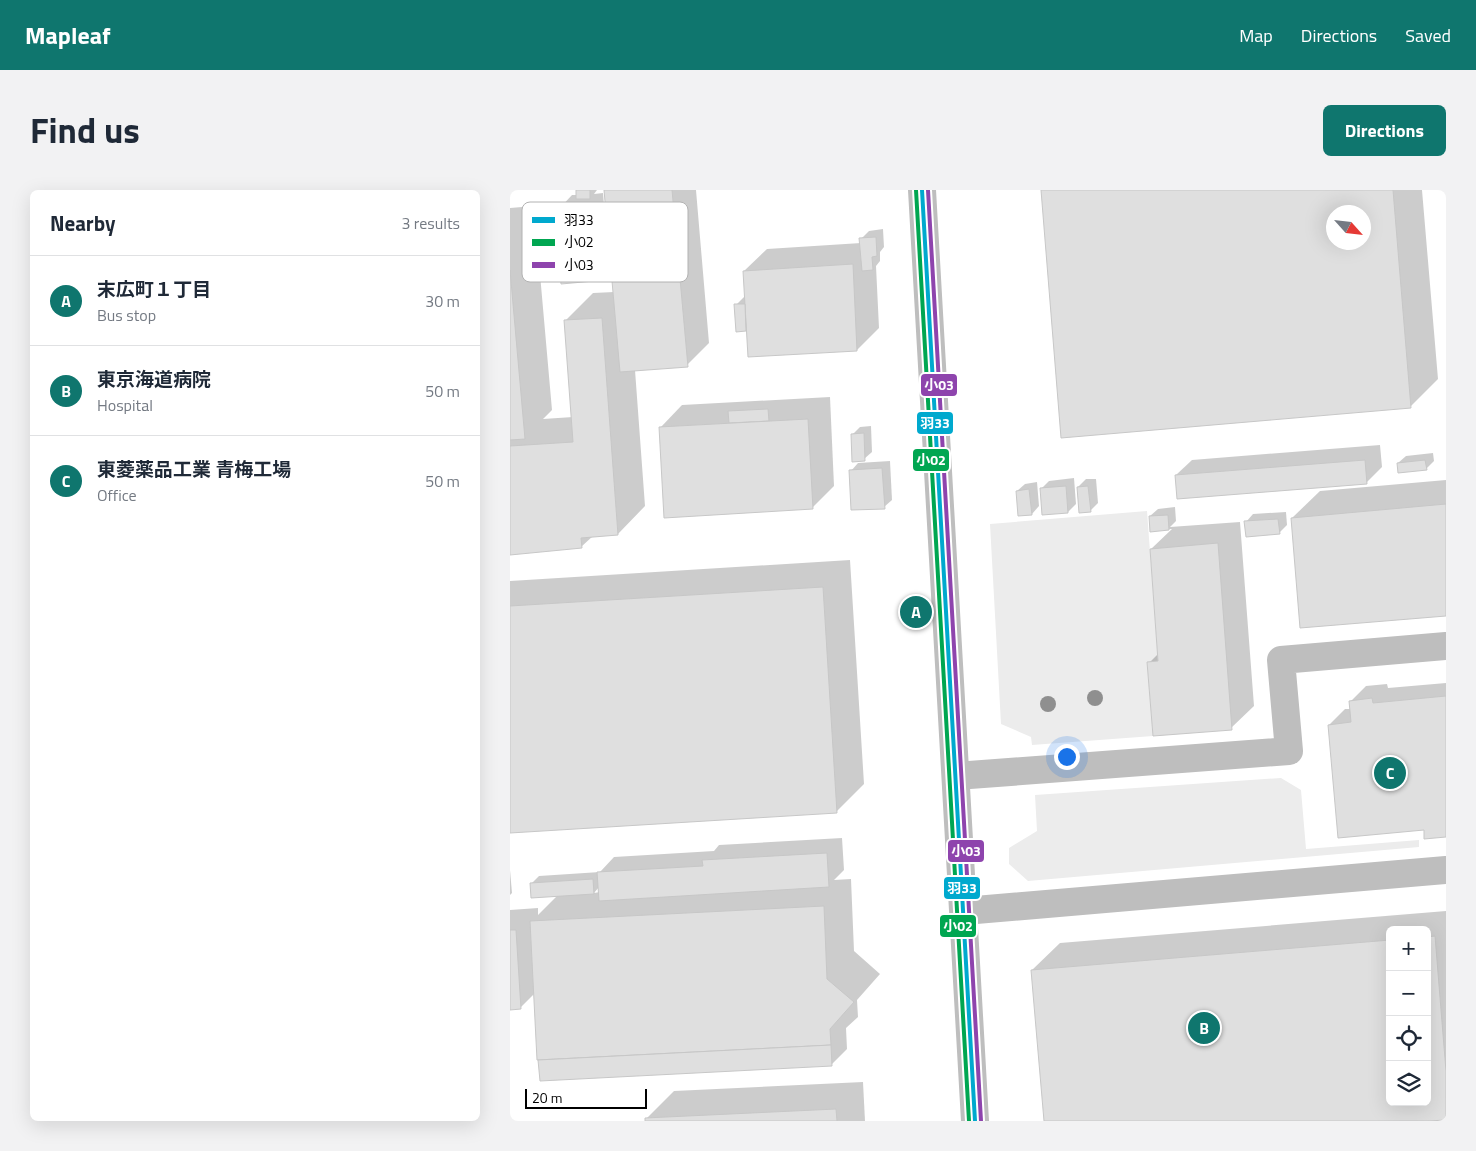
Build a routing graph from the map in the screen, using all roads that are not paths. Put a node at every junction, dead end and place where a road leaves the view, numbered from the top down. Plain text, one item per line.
1 (922, 190) edge
2 (1446, 646) edge
3 (956, 776) junction
4 (1446, 870) edge
5 (964, 911) junction
6 (975, 1121) edge

1 - 3 street
2 - 3 street
3 - 5 street
4 - 5 street
5 - 6 street

